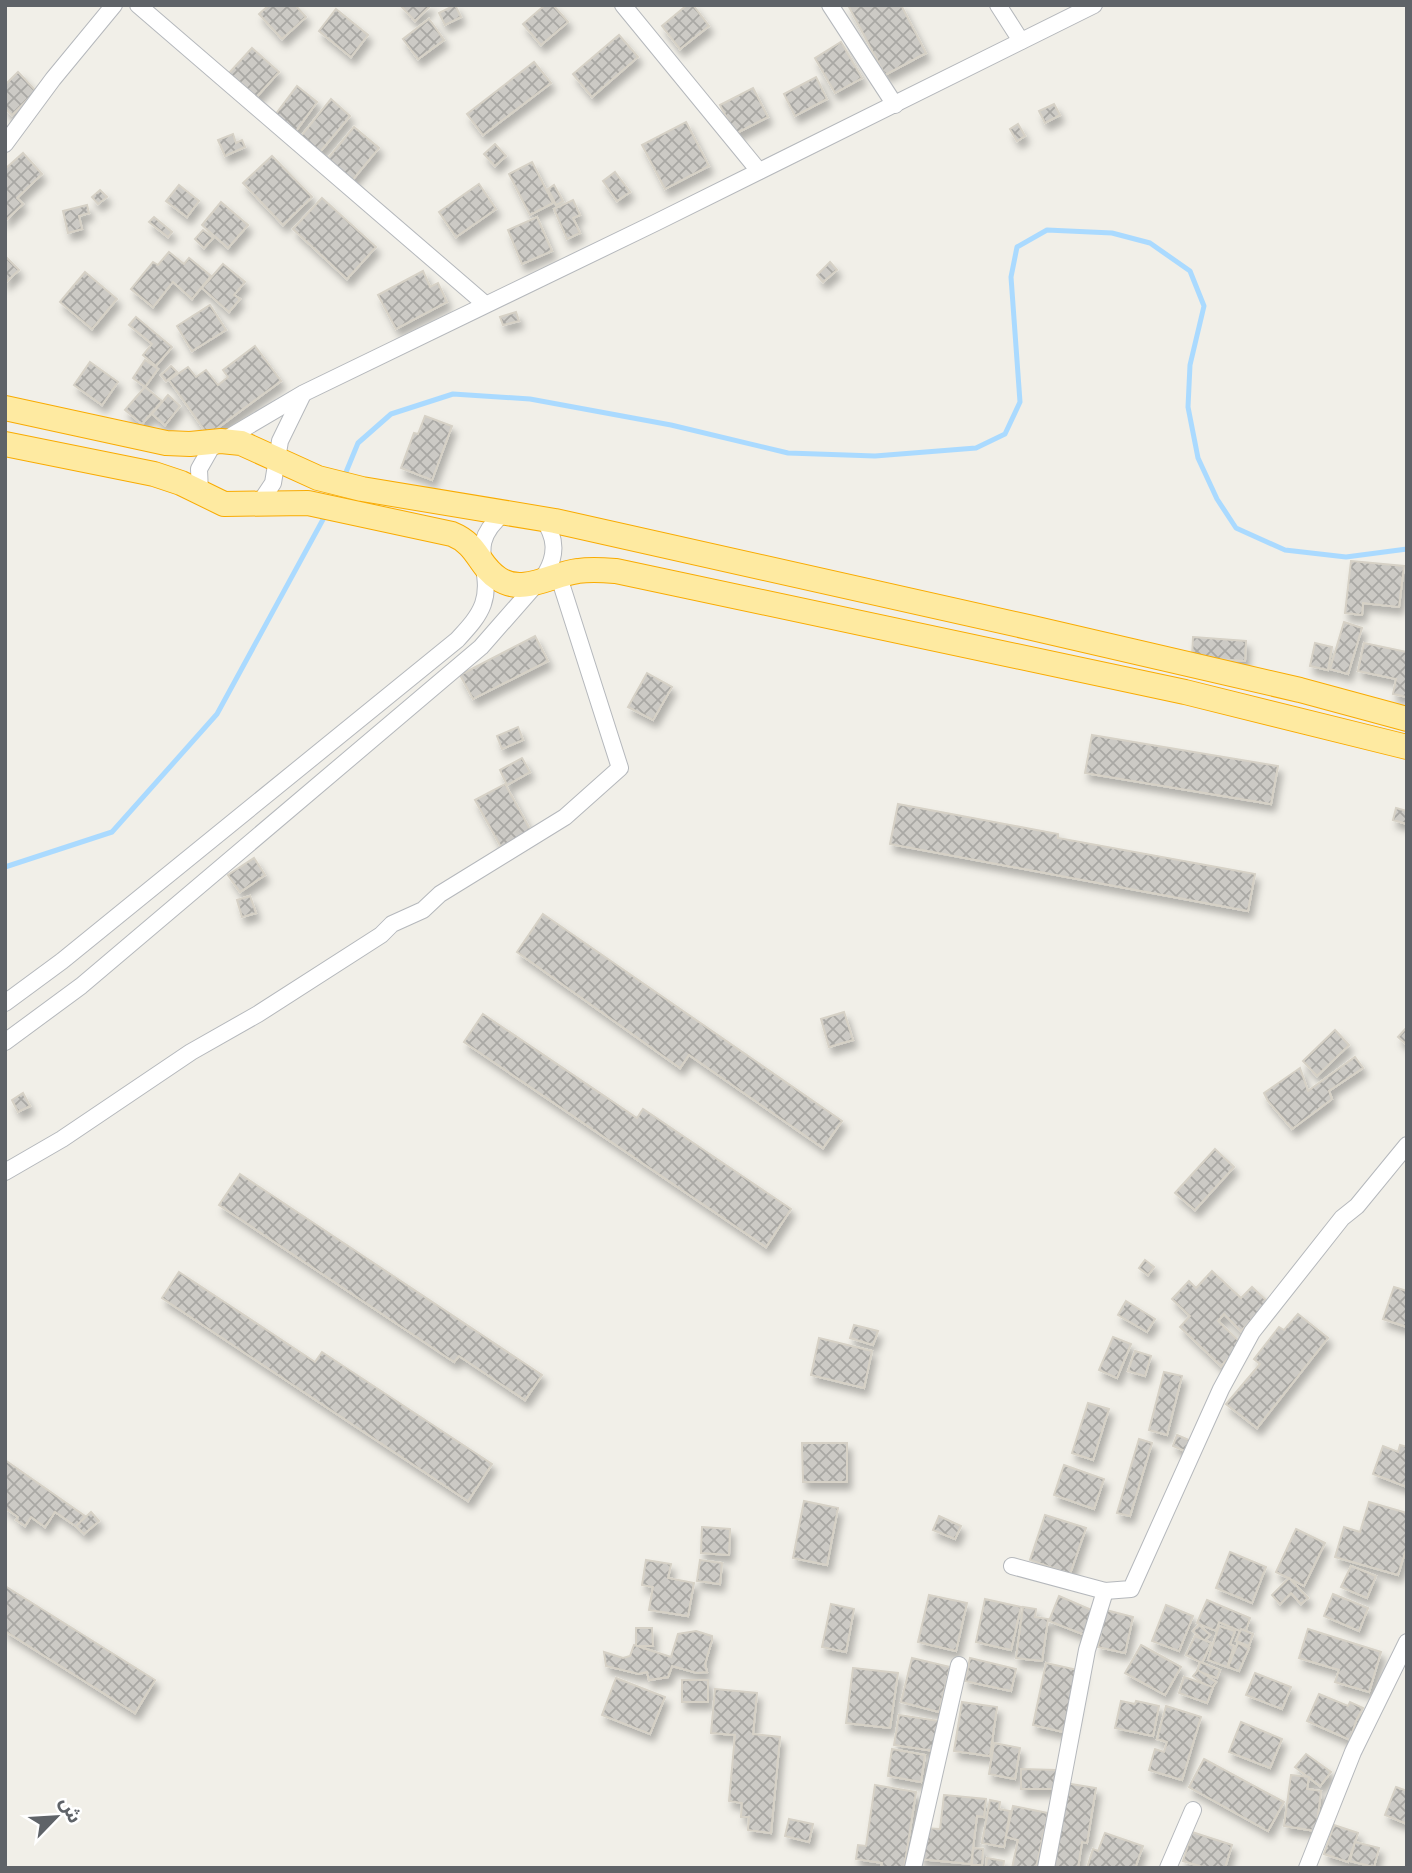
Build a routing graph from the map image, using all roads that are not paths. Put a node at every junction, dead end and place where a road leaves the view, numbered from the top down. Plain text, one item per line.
1 (114, 5) edge
2 (138, 5) edge
3 (623, 5) edge
4 (830, 5) edge
5 (998, 5) edge
6 (1094, 5) edge
7 (1021, 41) junction
8 (895, 105) junction
9 (5, 144) edge
10 (759, 171) junction
11 (485, 304) junction
12 (304, 394) junction
13 (5, 408) edge
14 (221, 441) junction
15 (5, 444) edge
16 (276, 459) junction
17 (200, 493) junction
18 (259, 504) junction
19 (504, 513) junction
20 (543, 519) junction
21 (481, 562) junction
22 (549, 577) junction
23 (1407, 719) edge
24 (1407, 747) edge
25 (5, 1003) edge
26 (5, 1042) edge
27 (1407, 1146) edge
28 (5, 1172) edge
29 (1012, 1566) dead end
30 (1105, 1591) junction
31 (1407, 1642) edge
32 (959, 1665) dead end
33 (1193, 1810) dead end
34 (914, 1868) edge
35 (1046, 1868) edge
36 (1168, 1868) edge
37 (1307, 1868) edge

1 - 9 street
2 - 11 street
3 - 10 street
4 - 8 street
5 - 7 street
6 - 7 street
7 - 8 street
8 - 10 street
10 - 11 street
11 - 12 street
12 - 14 street
12 - 16 street
13 - 14 highway
14 - 16 highway
14 - 17 street
15 - 17 highway
16 - 18 street
16 - 19 highway
17 - 18 highway
18 - 21 highway
19 - 20 highway
19 - 21 street
20 - 22 street
20 - 23 highway
21 - 22 highway
21 - 25 street
22 - 24 highway
22 - 26 street
22 - 28 street
27 - 30 street
29 - 30 street
30 - 35 street
31 - 37 street
32 - 34 street
33 - 36 street

